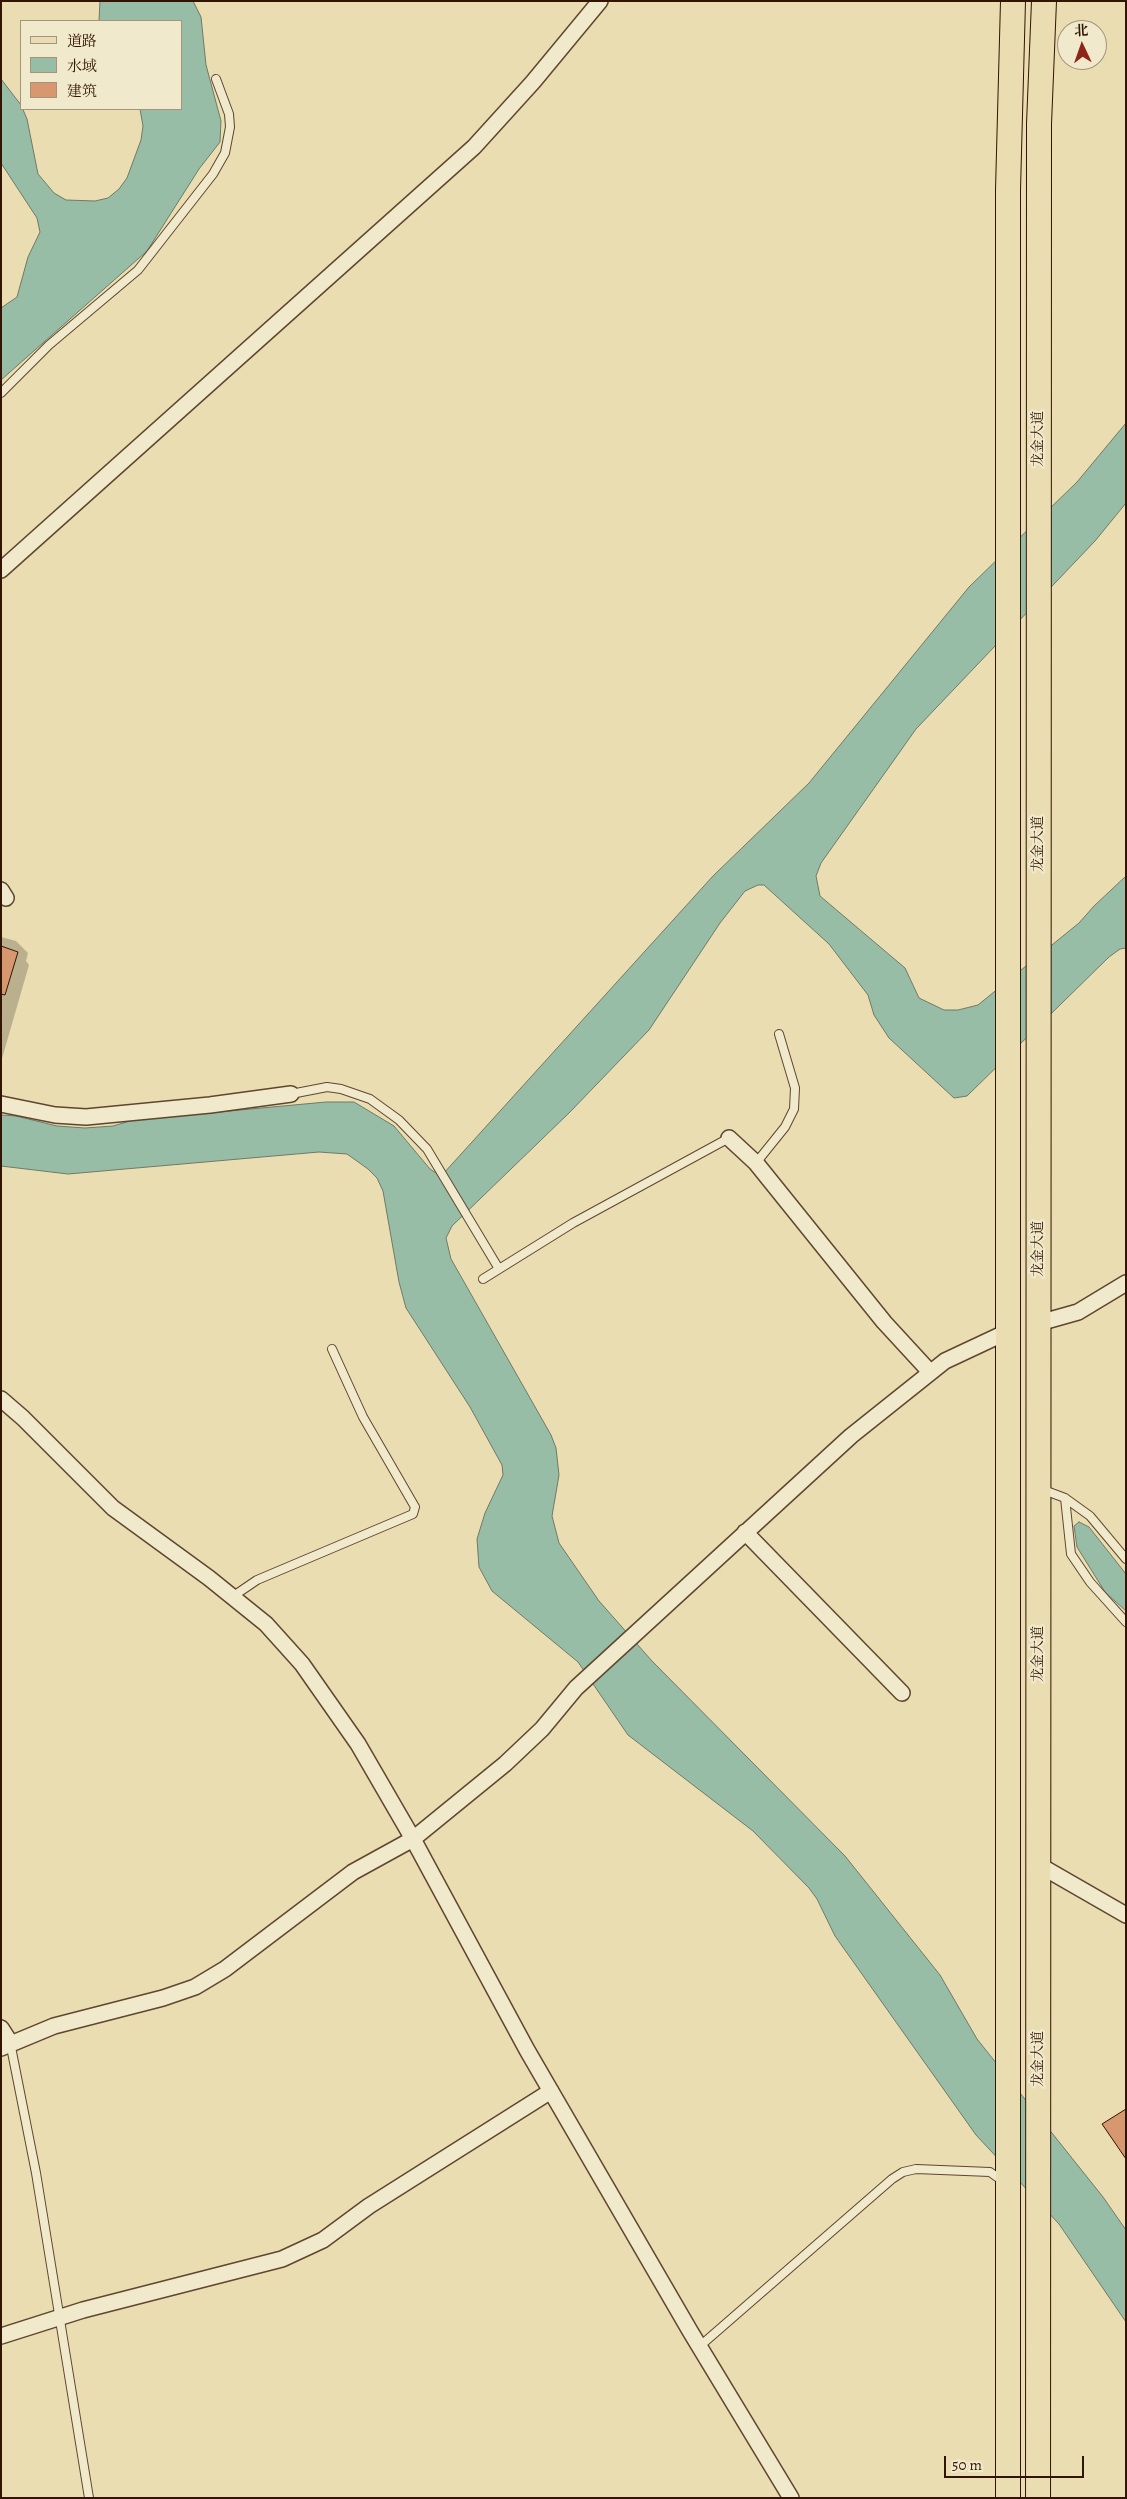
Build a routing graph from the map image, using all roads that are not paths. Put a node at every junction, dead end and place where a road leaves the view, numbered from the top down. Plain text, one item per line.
1 (600, 1) edge
2 (1013, 1) edge
3 (1044, 1) edge
4 (216, 79) dead end
5 (1, 393) edge
6 (1, 570) edge
7 (779, 1034) dead end
8 (291, 1094) joint
9 (1, 1104) edge
10 (729, 1138) joint
11 (756, 1163) junction
12 (499, 1269) junction
13 (483, 1279) dead end
14 (1126, 1283) edge
15 (1039, 1323) junction
16 (1008, 1331) junction
17 (332, 1349) dead end
18 (930, 1372) junction
19 (1, 1399) edge
20 (1039, 1489) junction
21 (1065, 1498) junction
22 (745, 1532) junction
23 (1126, 1559) edge
24 (232, 1597) junction
25 (1126, 1622) edge
26 (902, 1693) dead end
27 (413, 1839) junction
28 (1039, 1865) junction
29 (1126, 1915) edge
30 (1, 2028) edge
31 (6, 2045) edge
32 (551, 2091) junction
33 (1008, 2185) junction
34 (59, 2318) junction
35 (1, 2336) edge
36 (700, 2346) junction
37 (89, 2498) edge
38 (791, 2498) edge
39 (1008, 2498) edge
40 (1038, 2498) edge

1 - 6 street
2 - 16 main road
3 - 15 main road, 龙金大道
4 - 5 lane
7 - 11 lane
8 - 9 street
8 - 12 lane
10 - 11 street
10 - 12 lane
11 - 18 street
12 - 13 lane
14 - 15 street
15 - 20 main road, 龙金大道
16 - 18 street
16 - 33 main road
17 - 24 lane
18 - 22 street
19 - 24 street
20 - 21 lane
20 - 28 main road, 龙金大道
21 - 23 lane
21 - 25 lane
22 - 26 street
22 - 27 street
24 - 27 street
27 - 31 street
27 - 32 street
28 - 29 street
28 - 40 main road, 龙金大道
30 - 31 street
31 - 34 lane
32 - 34 street
32 - 36 street
33 - 36 lane
33 - 39 main road
34 - 35 street
34 - 37 lane
36 - 38 street

